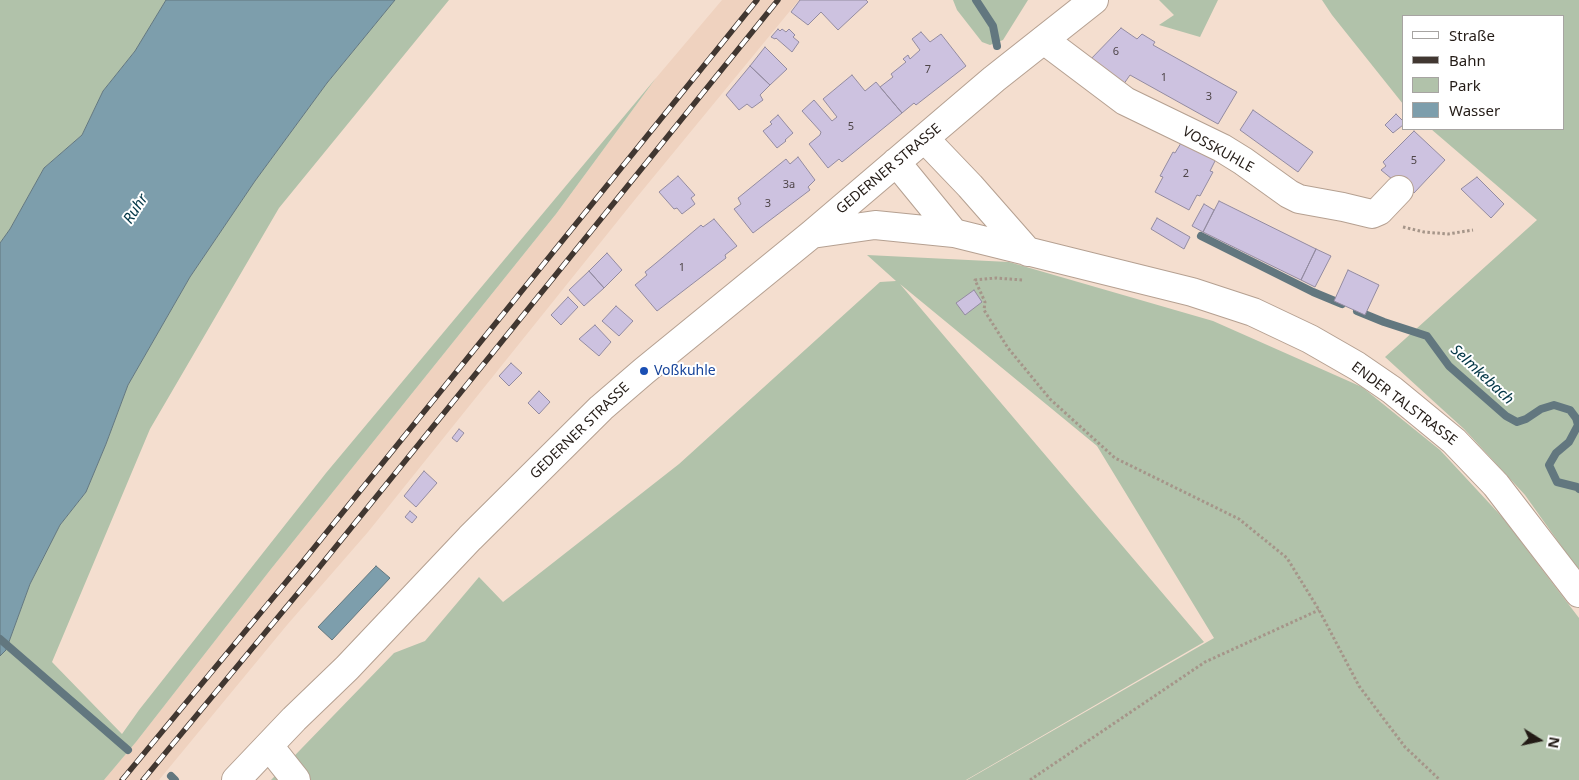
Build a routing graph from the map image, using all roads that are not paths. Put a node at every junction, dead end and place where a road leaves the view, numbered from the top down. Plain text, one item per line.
1 (1094, 0) edge
2 (1044, 40) junction
3 (924, 139) junction
4 (896, 162) junction
5 (1400, 190) dead end
6 (954, 233) junction
7 (812, 234) junction
8 (1028, 252) junction
9 (1579, 593) edge
10 (269, 746) junction
11 (236, 780) edge
12 (296, 780) edge

1 - 2 main road, GEDERNER STRASSE
2 - 3 main road, GEDERNER STRASSE
2 - 5 main road, VOSSKUHLE
3 - 4 main road, GEDERNER STRASSE
3 - 8 main road
4 - 6 main road
4 - 7 main road, GEDERNER STRASSE
6 - 7 main road, ENDER TALSTRASSE
6 - 8 main road, ENDER TALSTRASSE
7 - 10 main road, GEDERNER STRASSE
8 - 9 main road, ENDER TALSTRASSE
10 - 11 main road, GEDERNER STRASSE
10 - 12 main road

